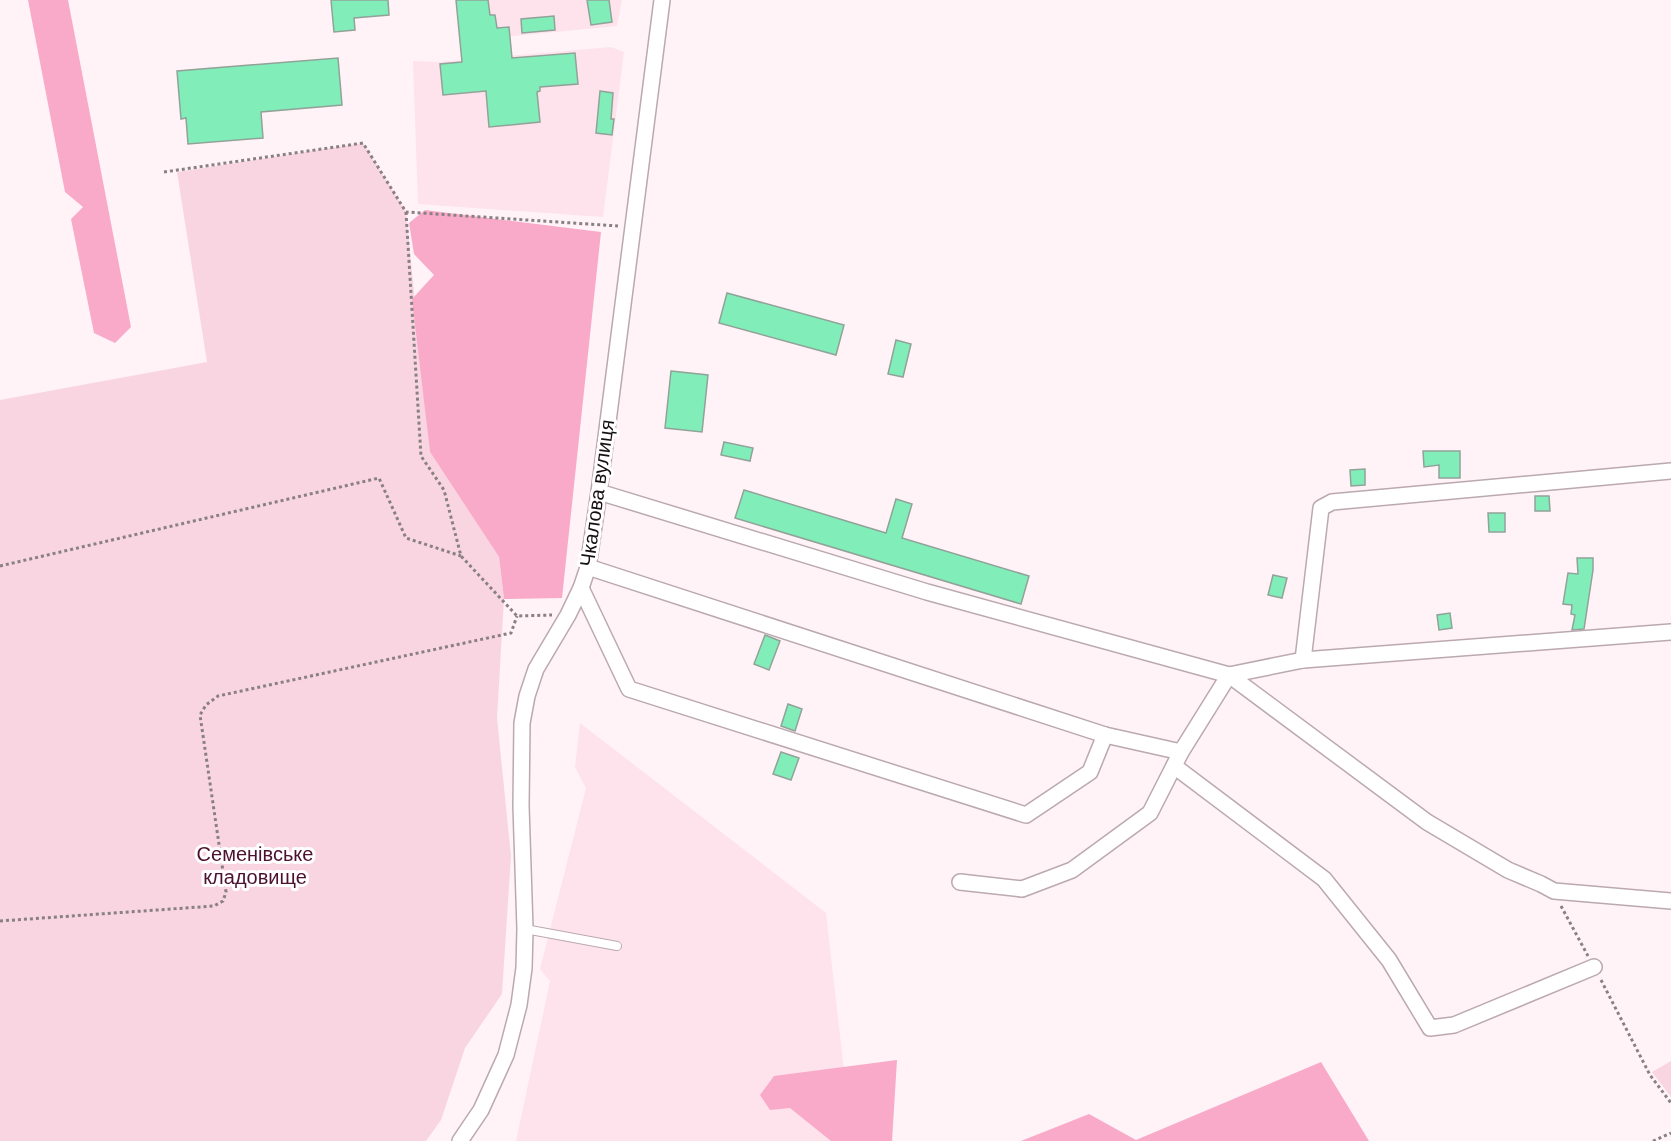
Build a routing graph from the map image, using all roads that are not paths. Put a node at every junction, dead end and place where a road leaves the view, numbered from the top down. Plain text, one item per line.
1 (662, 0) edge
2 (1671, 471) edge
3 (599, 492) junction
4 (588, 567) junction
5 (581, 588) junction
6 (1671, 632) edge
7 (1302, 660) junction
8 (1229, 675) junction
9 (1105, 735) junction
10 (1181, 752) junction
11 (1174, 766) junction
12 (960, 882) dead end
13 (1671, 901) edge
14 (525, 929) junction
15 (616, 946) dead end
16 (1594, 967) road end
17 (460, 1141) edge

1 - 3 street, Чкалова вулиця
2 - 7 street
3 - 4 street, Чкалова вулиця
3 - 8 street
4 - 5 street, Чкалова вулиця
4 - 9 street
5 - 9 street
5 - 14 street, Чкалова вулиця
6 - 7 street
7 - 8 street
8 - 10 street
8 - 13 street
9 - 10 street
10 - 11 street
11 - 12 street
11 - 16 street
14 - 15 lane
14 - 17 street, Чкалова вулиця

